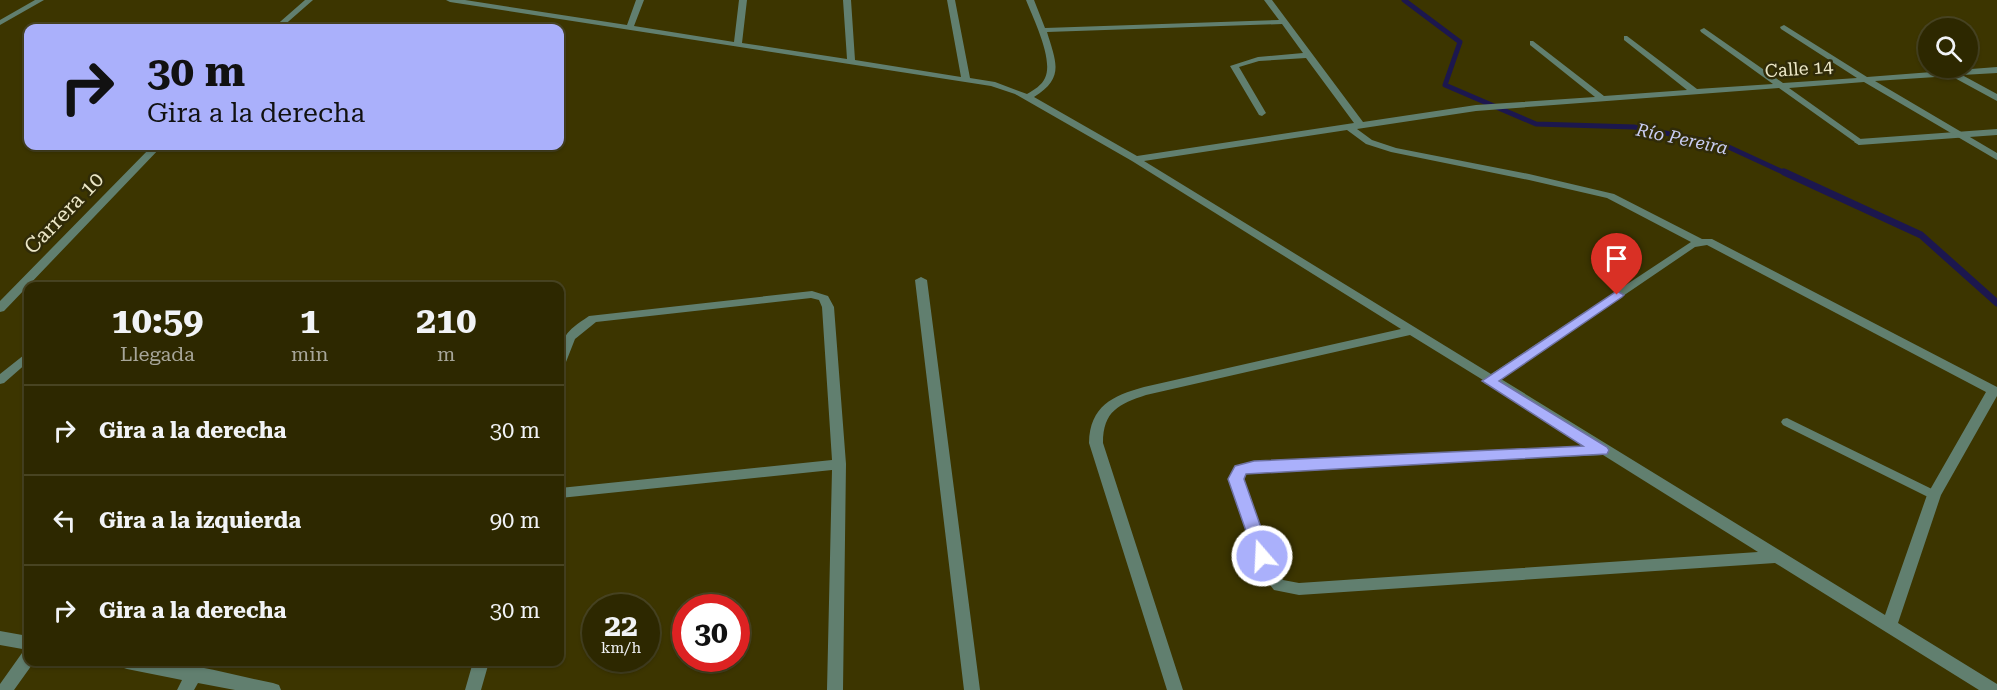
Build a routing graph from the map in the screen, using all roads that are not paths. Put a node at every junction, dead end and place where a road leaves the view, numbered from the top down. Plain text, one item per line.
1 (40, 0) edge
2 (309, 0) edge
3 (450, 0) edge
4 (640, 0) edge
5 (743, 0) edge
6 (847, 0) edge
7 (951, 0) edge
8 (1030, 0) edge
9 (1268, 0) edge
10 (1283, 22) junction
11 (0, 23) edge
12 (282, 24) edge
13 (1784, 27) dead end
14 (629, 29) junction
15 (1042, 30) junction
16 (1704, 30) dead end
17 (1627, 38) dead end
18 (1533, 43) dead end
19 (738, 45) junction
20 (1307, 55) junction
21 (851, 63) junction
22 (1997, 70) edge
23 (1978, 72) edge
24 (1918, 77) edge
25 (1960, 78) edge
26 (966, 80) junction
27 (1868, 81) junction
28 (1781, 87) junction
29 (1696, 93) junction
30 (1028, 97) junction
31 (1997, 98) edge
32 (1604, 100) junction
33 (1262, 112) dead end
34 (1361, 126) junction
35 (1350, 128) junction
36 (1997, 132) edge
37 (1959, 135) junction
38 (153, 150) edge
39 (1997, 157) edge
40 (1135, 159) junction
41 (1698, 241) junction
42 (921, 280) dead end
43 (25, 282) edge
44 (24, 283) edge
45 (0, 308) edge
46 (1409, 332) junction
47 (564, 347) edge
48 (24, 360) edge
49 (0, 380) edge
50 (1489, 381) junction
51 (1995, 392) edge
52 (1787, 422) dead end
53 (1602, 450) junction
54 (839, 464) junction
55 (564, 493) edge
56 (1934, 495) junction
57 (1776, 557) junction
58 (1889, 625) junction
59 (0, 638) edge
60 (24, 642) edge
61 (24, 663) edge
62 (150, 666) edge
63 (480, 666) edge
64 (195, 674) junction
65 (5, 690) edge
66 (185, 690) edge
67 (273, 690) edge
68 (473, 690) edge
69 (835, 690) edge
70 (972, 690) edge
71 (1175, 690) edge
72 (1993, 690) edge

1 - 11 street
2 - 12 street
3 - 14 street
4 - 14 street
5 - 19 street
6 - 21 street
7 - 26 street
8 - 15 street
9 - 10 street
10 - 15 street
10 - 20 street
13 - 27 street
14 - 19 street
15 - 30 street
16 - 28 street
17 - 29 street
18 - 32 street
19 - 21 street
20 - 33 street
20 - 34 street
21 - 26 street
22 - 23 street, Calle 14
24 - 27 street, Calle 14
25 - 31 street
26 - 30 street
27 - 28 street, Calle 14
27 - 37 street
28 - 29 street, Calle 14
28 - 37 street
29 - 32 street, Calle 14
30 - 40 street
32 - 34 street, Calle 14
34 - 35 street, Calle 14
35 - 40 street, Calle 14
35 - 41 street
36 - 37 street
37 - 39 street
38 - 43 street, Carrera 10
40 - 46 street
41 - 50 street
41 - 51 street
42 - 70 street
44 - 45 street, Carrera 10
46 - 50 street
46 - 71 street
47 - 54 street
48 - 49 lane
50 - 53 street
51 - 56 street
52 - 56 lane
53 - 57 street
53 - 57 street
54 - 55 street
54 - 69 street
56 - 58 street
57 - 58 street
58 - 72 street
59 - 60 street
61 - 65 street
62 - 64 street
63 - 68 street
64 - 66 street
64 - 67 street

